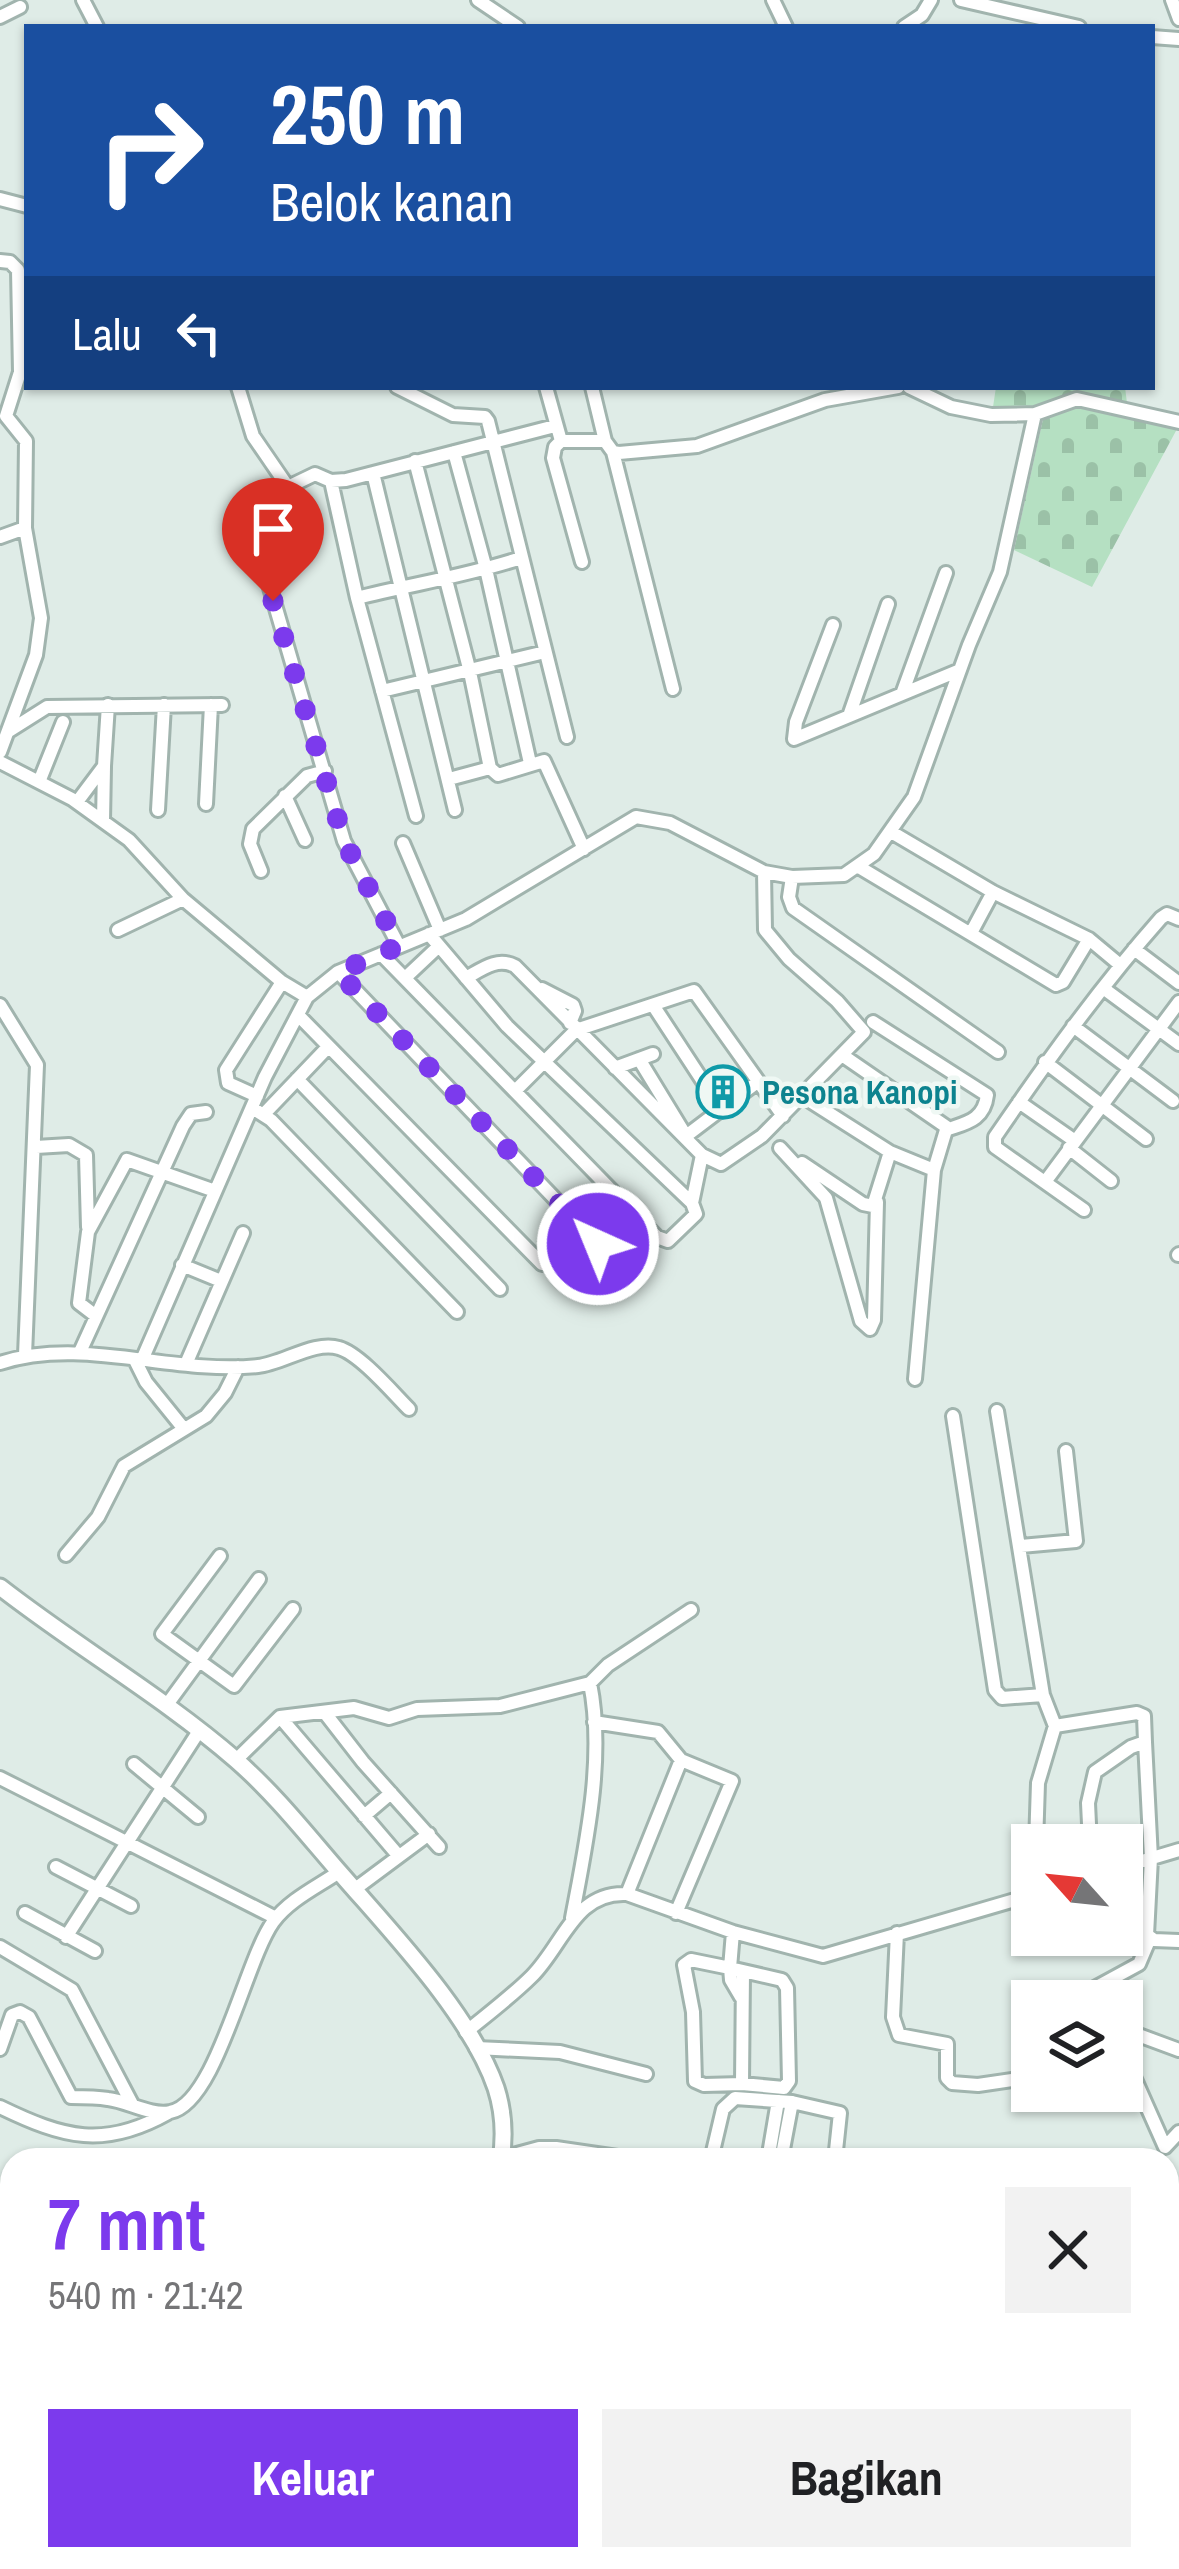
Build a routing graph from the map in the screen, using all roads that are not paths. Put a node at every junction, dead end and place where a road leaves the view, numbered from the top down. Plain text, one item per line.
1 (478, 0) edge
2 (931, 0) edge
3 (961, 0) edge
4 (1172, 0) edge
5 (20, 7) dead end
6 (0, 17) edge
7 (1179, 19) edge
8 (513, 24) edge
9 (908, 24) edge
10 (1066, 24) edge
11 (0, 261) edge
12 (239, 390) edge
13 (403, 390) edge
14 (547, 390) edge
15 (593, 390) edge
16 (881, 390) edge
17 (916, 390) edge
18 (1035, 414) junction
19 (1179, 422) edge
20 (555, 426) junction
21 (561, 441) junction
22 (492, 443) junction
23 (609, 447) junction
24 (454, 452) junction
25 (415, 461) junction
26 (374, 473) junction
27 (331, 482) junction
28 (288, 487) junction
29 (25, 528) junction
30 (0, 537) edge
31 (521, 558) junction
32 (582, 562) dead end
33 (486, 569) junction
34 (946, 573) dead end
35 (444, 581) junction
36 (403, 586) junction
37 (357, 598) junction
38 (887, 604) dead end
39 (833, 625) dead end
40 (545, 652) junction
41 (508, 661) junction
42 (960, 670) junction
43 (470, 672) junction
44 (427, 682) junction
45 (673, 689) dead end
46 (382, 691) junction
47 (902, 694) junction
48 (108, 705) junction
49 (164, 705) junction
50 (849, 716) junction
51 (63, 722) dead end
52 (8, 731) junction
53 (567, 737) dead end
54 (0, 752) edge
55 (0, 762) edge
56 (530, 763) junction
57 (104, 766) junction
58 (490, 768) junction
59 (325, 771) junction
60 (449, 778) junction
61 (39, 782) junction
62 (285, 796) junction
63 (76, 802) junction
64 (206, 804) dead end
65 (158, 810) dead end
66 (455, 810) dead end
67 (416, 816) dead end
68 (103, 821) junction
69 (893, 833) junction
70 (305, 840) dead end
71 (403, 843) dead end
72 (584, 849) junction
73 (860, 867) junction
74 (261, 871) dead end
75 (764, 872) junction
76 (792, 877) junction
77 (993, 892) junction
78 (183, 898) junction
79 (1179, 919) edge
80 (118, 930) dead end
81 (434, 932) junction
82 (970, 933) junction
83 (1089, 939) junction
84 (399, 946) junction
85 (439, 946) junction
86 (1133, 949) junction
87 (381, 954) junction
88 (1118, 964) junction
89 (338, 972) junction
90 (405, 978) junction
91 (466, 978) junction
92 (282, 982) junction
93 (1179, 983) edge
94 (1103, 988) junction
95 (308, 997) junction
96 (1179, 1002) edge
97 (653, 1005) junction
98 (0, 1006) edge
99 (298, 1015) junction
100 (1073, 1025) junction
101 (573, 1026) junction
102 (869, 1027) junction
103 (1159, 1027) junction
104 (1179, 1044) edge
105 (328, 1047) junction
106 (998, 1052) dead end
107 (653, 1054) dead end
108 (842, 1055) junction
109 (639, 1059) junction
110 (543, 1061) junction
111 (1045, 1062) junction
112 (615, 1067) junction
113 (1130, 1067) junction
114 (297, 1079) junction
115 (756, 1083) junction
116 (515, 1091) junction
117 (802, 1096) junction
118 (1173, 1101) dead end
119 (1019, 1102) junction
120 (1102, 1104) junction
121 (258, 1106) junction
122 (721, 1109) junction
123 (206, 1112) dead end
124 (783, 1116) junction
125 (948, 1128) junction
126 (686, 1136) junction
127 (762, 1136) junction
128 (1146, 1139) dead end
129 (1072, 1144) junction
130 (36, 1147) junction
131 (780, 1148) junction
132 (890, 1152) junction
133 (702, 1155) junction
134 (934, 1170) junction
135 (162, 1171) junction
136 (1111, 1181) dead end
137 (1045, 1182) junction
138 (215, 1191) junction
139 (877, 1202) junction
140 (692, 1203) junction
141 (1084, 1210) dead end
142 (88, 1232) junction
143 (243, 1233) dead end
144 (598, 1244) dead end
145 (542, 1264) dead end
146 (182, 1265) junction
147 (221, 1281) junction
148 (500, 1289) dead end
149 (457, 1312) dead end
150 (96, 1316) junction
151 (80, 1352) junction
152 (25, 1355) junction
153 (138, 1360) junction
154 (0, 1363) edge
155 (186, 1364) junction
156 (238, 1366) junction
157 (915, 1379) dead end
158 (409, 1409) dead end
159 (997, 1411) dead end
160 (953, 1416) dead end
161 (184, 1429) junction
162 (1066, 1451) dead end
163 (1021, 1546) junction
164 (66, 1556) dead end
165 (220, 1556) dead end
166 (259, 1579) dead end
167 (0, 1587) edge
168 (293, 1610) dead end
169 (692, 1610) dead end
170 (200, 1660) junction
171 (590, 1683) junction
172 (1043, 1695) junction
173 (166, 1706) junction
174 (325, 1713) junction
175 (280, 1717) junction
176 (593, 1721) junction
177 (1055, 1726) junction
178 (199, 1731) junction
179 (1145, 1742) junction
180 (236, 1760) junction
181 (681, 1760) junction
182 (134, 1764) dead end
183 (0, 1778) edge
184 (164, 1787) junction
185 (391, 1793) junction
186 (364, 1816) junction
187 (198, 1817) dead end
188 (1036, 1824) edge
189 (1089, 1824) edge
190 (429, 1834) junction
191 (128, 1844) junction
192 (440, 1847) dead end
193 (1179, 1850) edge
194 (397, 1855) junction
195 (1151, 1858) junction
196 (1143, 1860) edge
197 (56, 1867) dead end
198 (339, 1872) junction
199 (96, 1887) junction
200 (355, 1889) junction
201 (627, 1894) junction
202 (1011, 1901) edge
203 (131, 1906) dead end
204 (676, 1912) junction
205 (25, 1913) dead end
206 (276, 1918) junction
207 (572, 1919) junction
208 (733, 1932) junction
209 (897, 1933) junction
210 (64, 1936) junction
211 (1150, 1938) junction
212 (1179, 1941) edge
213 (0, 1947) edge
214 (95, 1951) dead end
215 (736, 1970) junction
216 (1110, 1980) edge
217 (466, 2032) junction
218 (1143, 2037) edge
219 (0, 2048) edge
220 (476, 2048) junction
221 (1179, 2050) edge
222 (646, 2074) dead end
223 (1011, 2080) edge
224 (742, 2084) junction
225 (1143, 2097) edge
226 (785, 2102) junction
227 (132, 2104) junction
228 (0, 2107) edge
229 (168, 2113) junction
230 (1179, 2132) edge
231 (502, 2148) edge
232 (714, 2148) edge
233 (772, 2148) edge
234 (782, 2148) edge
235 (838, 2148) edge

1 - 8 street
2 - 9 street
3 - 10 street
4 - 7 street
5 - 6 street
11 - 29 street
12 - 28 street
13 - 22 street
14 - 20 street
15 - 23 street
16 - 23 street
17 - 18 street
18 - 19 street
18 - 42 street
20 - 21 street
20 - 22 street
21 - 23 street
21 - 32 street
22 - 24 street
22 - 31 street
23 - 45 street
24 - 25 street
24 - 33 street
25 - 26 street
25 - 35 street
26 - 27 street
26 - 36 street
27 - 28 street
27 - 37 street
28 - 59 street
29 - 30 street
29 - 52 street
31 - 33 street
31 - 40 street
33 - 35 street
33 - 41 street
34 - 47 street
35 - 36 street
35 - 43 street
36 - 37 street
36 - 44 street
37 - 46 street
38 - 50 street
39 - 50 street
40 - 41 street
40 - 53 street
41 - 43 street
41 - 56 street
42 - 47 street
42 - 69 street
43 - 44 street
43 - 58 street
44 - 46 street
44 - 60 street
46 - 67 street
47 - 50 street
48 - 49 street
48 - 52 street
48 - 57 street
49 - 64 street
49 - 65 street
51 - 61 street
52 - 54 street
55 - 61 street
56 - 58 street
56 - 72 street
57 - 63 street
57 - 68 street
58 - 60 street
59 - 62 street
59 - 84 street
60 - 66 street
61 - 63 street
62 - 70 street
62 - 74 street
63 - 68 street
68 - 78 street
69 - 73 street
69 - 77 street
71 - 81 street
72 - 75 street
72 - 81 street
73 - 76 street
73 - 82 street
75 - 76 street
75 - 102 street
76 - 106 street
77 - 82 street
77 - 83 street
78 - 80 street
78 - 92 street
79 - 86 street
81 - 84 street
81 - 85 street
82 - 83 street
83 - 88 street
84 - 87 street
85 - 90 street
85 - 91 street
86 - 88 street
86 - 93 street
87 - 89 street
87 - 90 street
88 - 94 street
89 - 95 street
89 - 144 street
90 - 116 street
91 - 101 street
91 - 110 street
92 - 95 street
92 - 121 street
94 - 100 street
94 - 103 street
95 - 99 street
96 - 103 street
97 - 101 street
97 - 115 street
97 - 122 street
98 - 130 street
99 - 105 street
99 - 121 street
100 - 111 street
100 - 113 street
101 - 110 street
101 - 112 street
102 - 108 street
102 - 125 street
103 - 104 street
103 - 113 street
105 - 114 street
105 - 145 street
107 - 109 street
108 - 117 street
108 - 125 street
109 - 112 street
109 - 126 street
110 - 116 street
110 - 140 street
111 - 119 street
111 - 120 street
112 - 126 street
113 - 118 street
113 - 120 street
114 - 121 street
114 - 148 street
115 - 122 street
115 - 124 street
116 - 140 street
117 - 124 street
117 - 132 street
119 - 129 street
119 - 137 street
120 - 128 street
120 - 129 street
121 - 138 street
121 - 149 street
122 - 126 street
123 - 135 street
124 - 127 street
125 - 134 street
126 - 133 street
127 - 131 street
127 - 133 street
129 - 136 street
129 - 137 street
130 - 142 street
130 - 152 street
131 - 139 street
131 - 139 street
132 - 134 street
132 - 139 street
133 - 140 street
134 - 157 street
135 - 138 street
135 - 142 street
135 - 150 street
137 - 141 street
138 - 146 street
142 - 150 street
143 - 147 street
146 - 147 street
146 - 153 street
147 - 155 street
150 - 151 street
151 - 152 street
151 - 153 street
152 - 154 street
153 - 155 street
153 - 161 street
155 - 156 street
156 - 158 street
156 - 161 street
159 - 163 street
160 - 172 street
161 - 164 street
162 - 163 street
163 - 172 street
165 - 170 street
166 - 170 street
167 - 173 street
168 - 170 street
169 - 171 street
170 - 173 street
171 - 174 street
171 - 176 street
172 - 177 street
173 - 178 street
174 - 175 street
174 - 185 street
175 - 180 street
175 - 186 street
176 - 181 street
176 - 207 street
177 - 179 street
177 - 188 street
178 - 180 street
178 - 184 street
179 - 189 street
179 - 195 street
180 - 198 street
181 - 201 street
181 - 204 street
182 - 184 street
183 - 191 street
184 - 187 street
184 - 191 street
185 - 186 street
185 - 190 street
186 - 194 street
190 - 192 street
190 - 194 street
191 - 199 street
191 - 206 street
193 - 195 street
194 - 200 street
195 - 196 street
195 - 211 street
197 - 199 street
198 - 200 street
198 - 206 street
199 - 203 street
199 - 210 street
200 - 217 street
201 - 204 street
201 - 207 street
202 - 209 street
204 - 208 street
205 - 210 street
206 - 229 street
207 - 217 street
208 - 209 street
208 - 215 street
209 - 223 street
210 - 214 street
211 - 212 street
211 - 216 street
213 - 227 street
215 - 224 street
215 - 224 street
215 - 224 street
217 - 220 street
218 - 221 street
219 - 227 street
220 - 222 street
220 - 231 street
225 - 230 street
226 - 232 street
226 - 233 street
226 - 234 street
226 - 235 street
227 - 229 street
228 - 229 street

